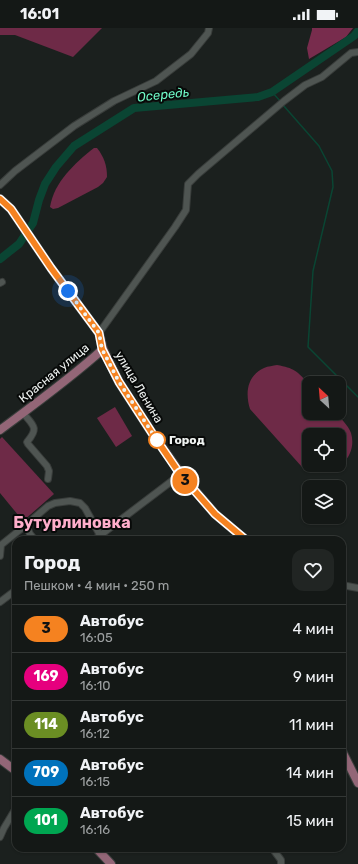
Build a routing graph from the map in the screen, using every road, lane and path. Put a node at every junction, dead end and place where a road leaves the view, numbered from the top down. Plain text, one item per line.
1 (209, 28) edge
2 (358, 52) edge
3 (0, 185) edge
4 (0, 199) edge
5 (99, 333) junction
6 (102, 349) junction
7 (23, 413) junction
8 (0, 430) edge
9 (180, 474) junction
10 (48, 479) dead end
11 (26, 525) junction
12 (100, 535) joint
13 (12, 536) edge
14 (12, 536) edge
15 (32, 536) edge
16 (241, 536) edge
17 (0, 556) edge
18 (346, 586) edge
19 (358, 588) edge
20 (12, 593) edge
21 (0, 602) edge
22 (0, 759) edge
23 (346, 759) edge
24 (12, 768) edge
25 (358, 783) edge
26 (12, 815) edge
27 (0, 837) edge
28 (100, 852) edge
29 (275, 852) edge
30 (110, 864) edge
31 (281, 864) edge

1 - 3 street
2 - 5 street
4 - 5 main road, улица Ленина
5 - 6 main road, улица Ленина
6 - 7 main road, Красная улица
6 - 9 main road, улица Ленина
7 - 8 main road, Красная улица
7 - 10 street
9 - 12 street
9 - 16 main road, улица Ленина
11 - 12 street
11 - 14 street
11 - 15 street
13 - 17 street
18 - 19 street
20 - 21 street
22 - 24 main road
23 - 25 main road
26 - 27 street
28 - 30 main road
29 - 31 street

